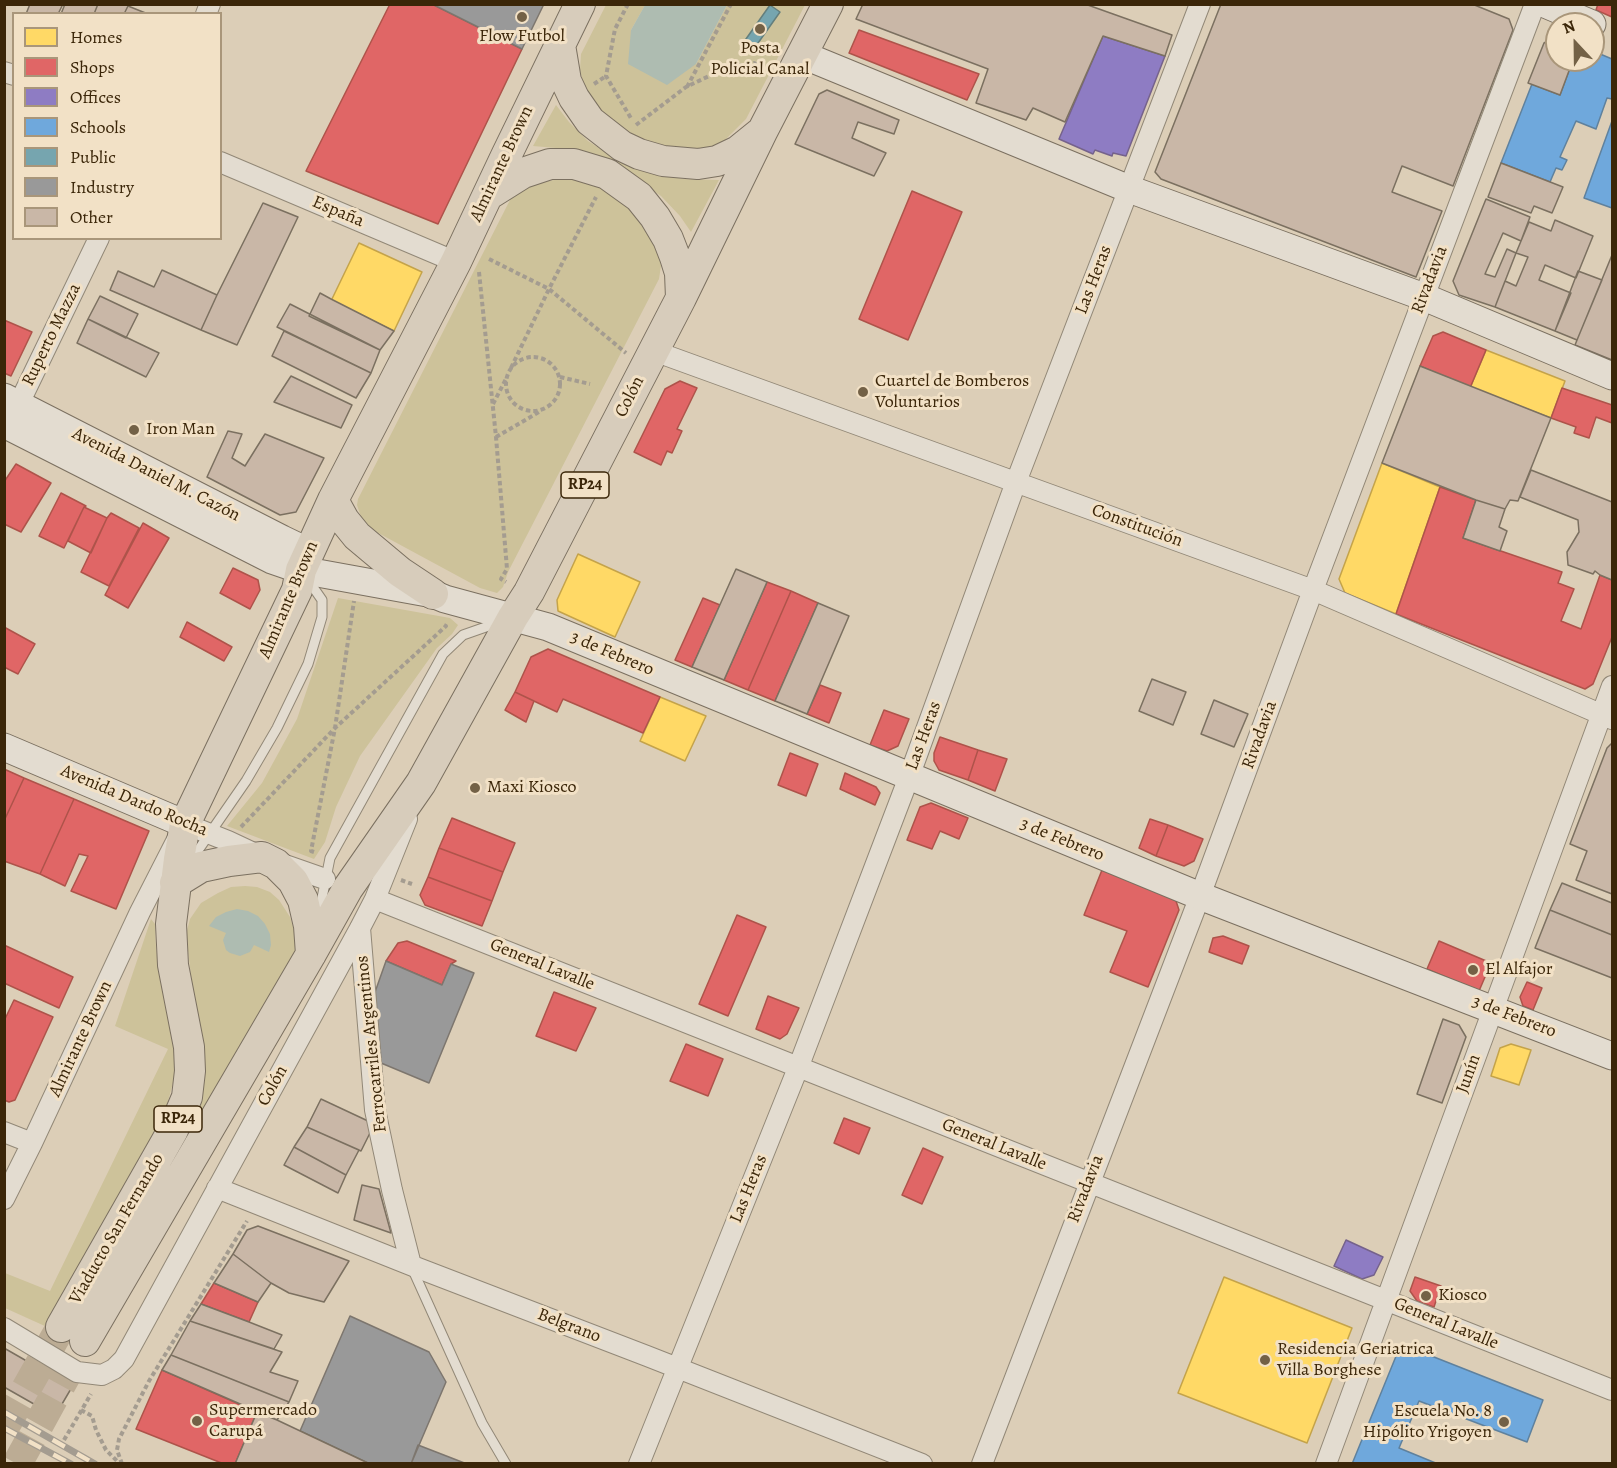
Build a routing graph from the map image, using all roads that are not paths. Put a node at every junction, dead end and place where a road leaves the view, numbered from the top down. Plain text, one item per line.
1 (580, 4) edge
2 (828, 4) edge
3 (1200, 4) edge
4 (1535, 4) edge
5 (1545, 4) edge
6 (1564, 12) edge
7 (560, 45) junction
8 (796, 67) junction
9 (762, 132) junction
10 (222, 163) edge
11 (1129, 189) junction
12 (488, 195) junction
13 (98, 240) edge
14 (468, 267) junction
15 (1424, 297) junction
16 (681, 298) junction
17 (649, 360) junction
18 (1612, 376) edge
19 (8, 417) edge
20 (1016, 482) junction
21 (333, 500) junction
22 (305, 561) junction
23 (1313, 590) junction
24 (439, 596) junction
25 (513, 617) junction
26 (1612, 686) edge
27 (1607, 717) edge
28 (4, 747) edge
29 (909, 777) junction
30 (421, 783) junction
31 (197, 829) junction
32 (262, 858) junction
33 (175, 883) junction
34 (349, 889) junction
35 (1200, 896) junction
36 (140, 912) junction
37 (360, 928) junction
38 (311, 954) junction
39 (1493, 1009) junction
40 (1612, 1056) edge
41 (798, 1068) junction
42 (4, 1132) edge
43 (32, 1143) junction
44 (1089, 1183) junction
45 (217, 1188) junction
46 (4, 1199) edge
47 (411, 1265) junction
48 (1386, 1300) junction
49 (4, 1328) edge
50 (678, 1368) junction
51 (1612, 1390) edge
52 (506, 1464) edge
53 (639, 1464) edge
54 (922, 1464) edge
55 (982, 1464) edge
56 (1326, 1464) edge

1 - 7 main road, Almirante Brown / RP24
2 - 8 main road, Colón / RP24
3 - 11 street, Las Heras
4 - 15 street, Rivadavia
5 - 6 main road
7 - 9 main road, RP24
7 - 12 main road, Almirante Brown / RP24
8 - 9 main road, Colón / RP24
8 - 11 main road
9 - 16 main road, Colón / RP24
10 - 14 street, España
11 - 15 main road
11 - 20 street, Las Heras
12 - 14 main road, Almirante Brown / RP24
12 - 16 main road
13 - 19 street, Ruperto Mazza
14 - 21 main road, Almirante Brown / RP24
15 - 18 main road
15 - 23 street, Rivadavia
16 - 17 main road, Colón / RP24
17 - 20 street, Constitución
17 - 25 main road, Colón / RP24
19 - 22 main road, Avenida Daniel M. Cazón
20 - 23 street, Constitución
20 - 29 street, Las Heras
21 - 22 main road, Almirante Brown / RP24
21 - 24 main road
22 - 24 main road, Avenida Daniel M. Cazón
22 - 31 main road, Almirante Brown / RP24
22 - 31 lane
23 - 27 street, Constitución
23 - 35 street, Rivadavia
24 - 25 main road, 3 de Febrero
25 - 29 main road, 3 de Febrero
25 - 30 main road, Colón / RP24
25 - 34 lane
26 - 27 street, Junín
27 - 39 street, Junín
28 - 31 main road, Avenida Dardo Rocha
29 - 35 main road, 3 de Febrero
29 - 41 street, Las Heras
30 - 34 main road, Colón / RP24
30 - 34 street, Colón
31 - 32 street, Avenida Dardo Rocha
31 - 33 main road, RP24
31 - 36 street, Almirante Brown
32 - 33 main road
32 - 34 street, Avenida Dardo Rocha
32 - 38 main road
33 - 36 street
33 - 38 main road, Viaducto San Fernando / RP24
34 - 37 street, Colón
34 - 38 main road, Colón / RP24
34 - 41 street, General Lavalle
35 - 39 main road, 3 de Febrero
35 - 44 street, Rivadavia
36 - 43 street, Almirante Brown
37 - 45 street, Colón
37 - 47 street, Ferrocarriles Argentinos
39 - 40 main road, 3 de Febrero
39 - 48 street, Junín
41 - 44 street, General Lavalle
41 - 50 street, Las Heras
42 - 43 street
43 - 46 street, Almirante Brown
44 - 48 street, General Lavalle
44 - 55 street, Rivadavia
45 - 47 street, Belgrano
45 - 49 street, Colón
47 - 50 street, Belgrano
47 - 52 lane
48 - 51 street, General Lavalle
48 - 56 street, Junín
50 - 53 street, Las Heras
50 - 54 street, Belgrano

